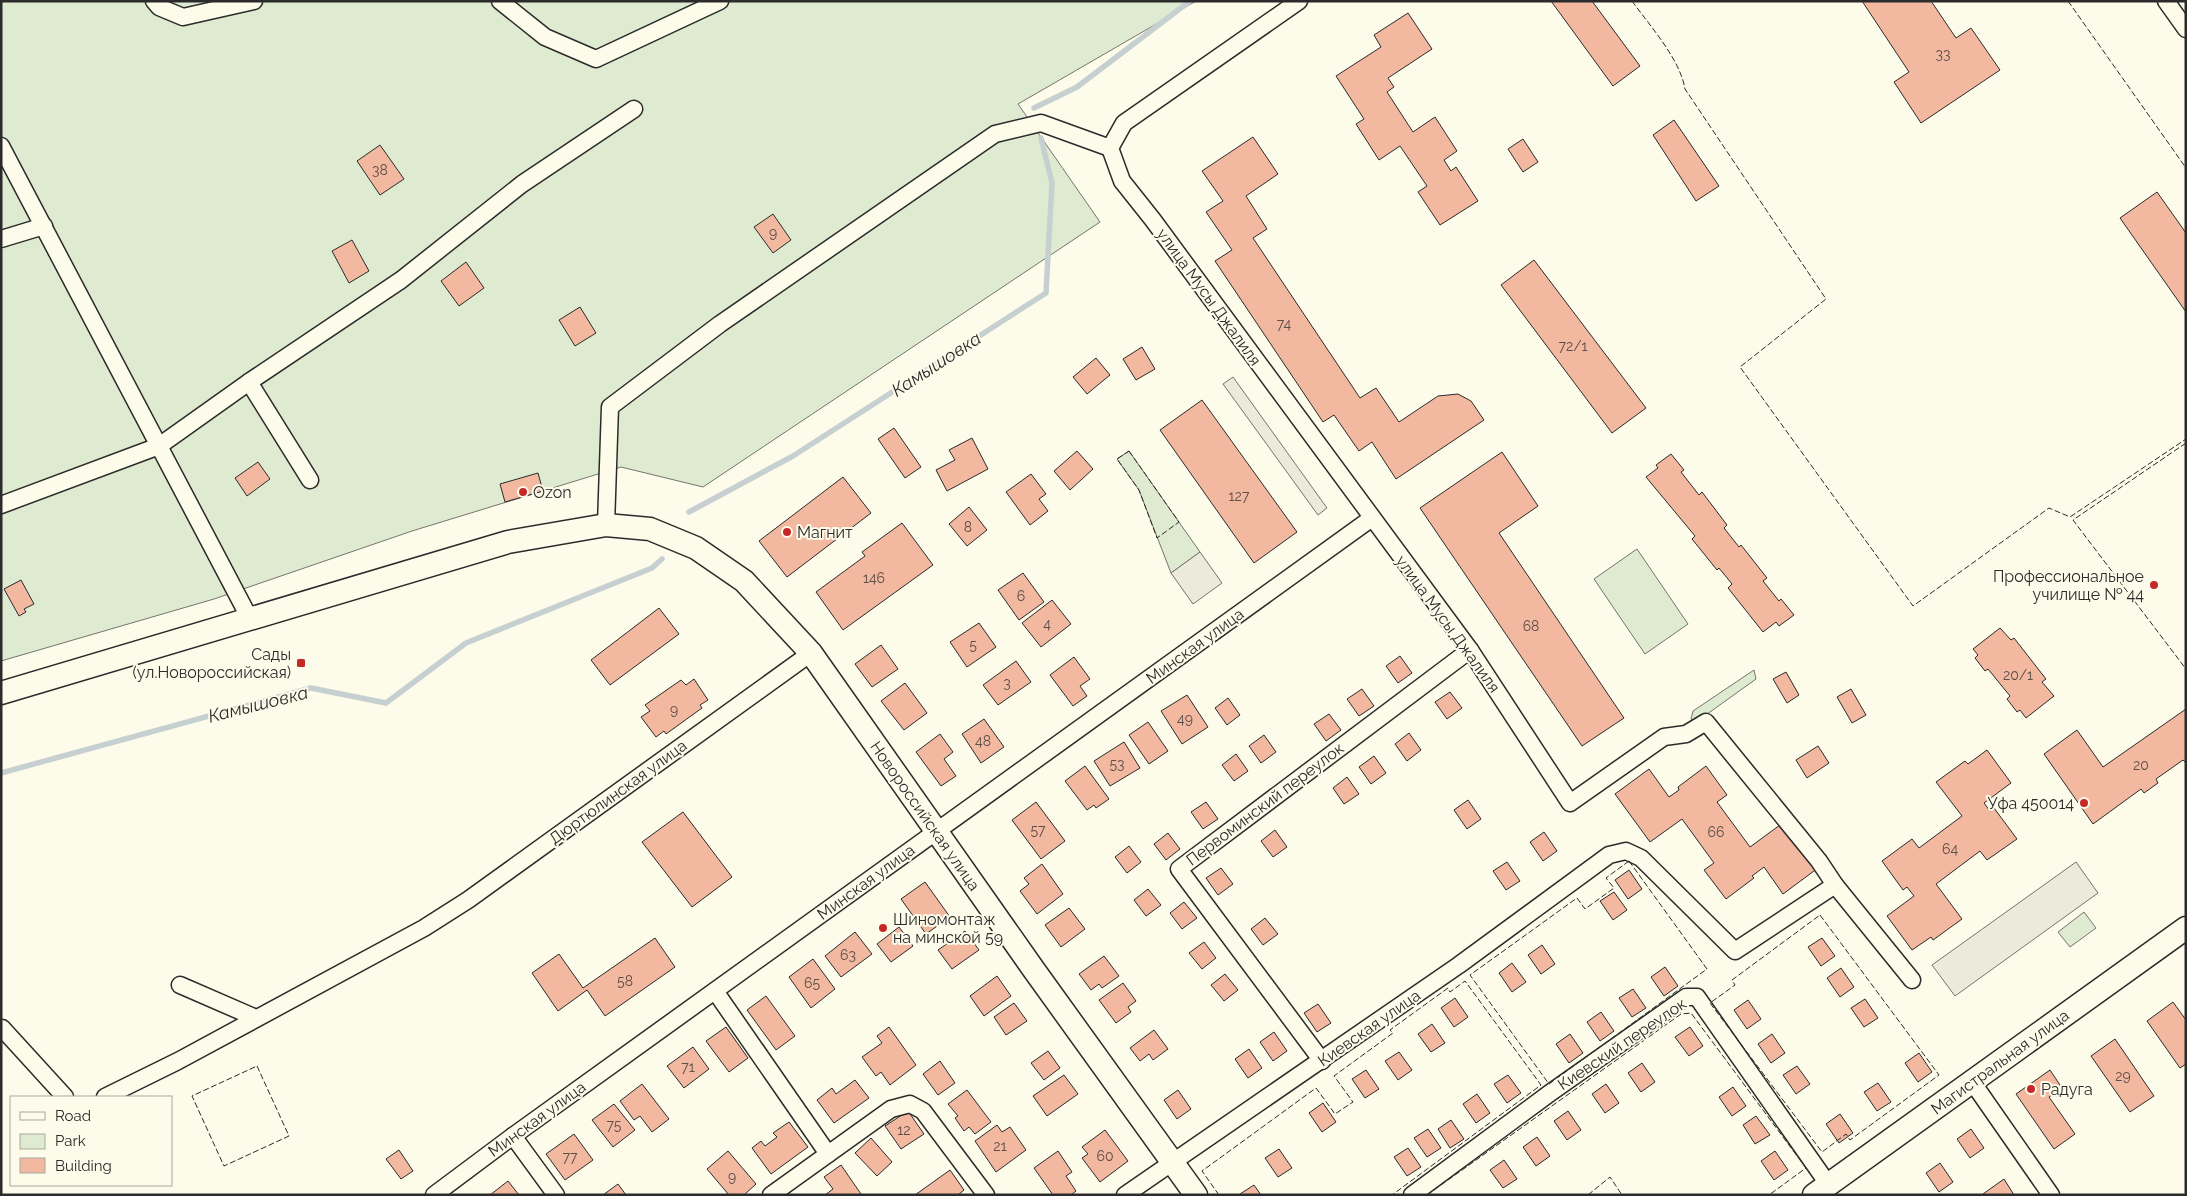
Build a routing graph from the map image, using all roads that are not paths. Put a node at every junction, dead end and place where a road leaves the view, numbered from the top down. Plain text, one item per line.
1 (154, 1) edge
2 (254, 1) edge
3 (500, 1) edge
4 (720, 1) edge
5 (1299, 1) edge
6 (2166, 1) edge
7 (2186, 29) edge
8 (634, 109) dead end
9 (1, 146) edge
10 (1110, 148) junction
11 (44, 226) junction
12 (1, 240) edge
13 (249, 382) junction
14 (160, 446) junction
15 (310, 480) dead end
16 (1, 506) edge
17 (1372, 518) junction
18 (606, 525) junction
19 (250, 619) junction
20 (1470, 650) junction
21 (811, 653) junction
22 (1, 693) edge
23 (936, 832) junction
24 (1835, 885) junction
25 (2186, 928) edge
26 (1912, 980) dead end
27 (180, 985) dead end
28 (715, 991) junction
29 (256, 1018) junction
30 (2, 1028) edge
31 (1322, 1061) junction
32 (1973, 1083) junction
33 (64, 1096) edge
34 (107, 1096) edge
35 (513, 1136) junction
36 (828, 1154) junction
37 (1172, 1162) junction
38 (1821, 1190) edge
39 (434, 1195) edge
40 (556, 1195) edge
41 (771, 1195) edge
42 (986, 1195) edge
43 (1125, 1195) edge
44 (1196, 1195) edge
45 (1412, 1195) edge
46 (2051, 1195) edge

1 - 2 street
3 - 4 street
5 - 10 street
6 - 7 street
8 - 13 street
9 - 11 street
10 - 17 street, улица Мусы Джалиля
10 - 18 street
11 - 12 street
11 - 14 street
13 - 14 street
13 - 15 street
14 - 16 street
14 - 19 street
17 - 20 street, улица Мусы Джалиля
17 - 23 street, Минская улица
18 - 19 main road, Новороссийская улица
18 - 21 main road, Новороссийская улица
19 - 22 main road, Новороссийская улица
20 - 24 street, улица Мусы Джалиля
20 - 31 street, Первоминский переулок
21 - 23 main road, Новороссийская улица
21 - 29 street, Дюртюлинская улица
23 - 28 street, Минская улица
23 - 37 main road, Новороссийская улица
24 - 26 street, улица Мусы Джалиля
24 - 31 street, Киевская улица
25 - 32 main road, Магистральная улица
27 - 29 street
28 - 35 street, Минская улица
28 - 36 street
29 - 34 street, Дюртюлинская улица
30 - 33 street
31 - 37 street, Киевская улица
32 - 38 main road, Магистральная улица
32 - 46 street
35 - 39 street, Минская улица
35 - 40 street
36 - 41 street
36 - 42 street
37 - 43 street, Киевская улица
37 - 44 main road, Новороссийская улица
38 - 45 street, Киевский переулок

